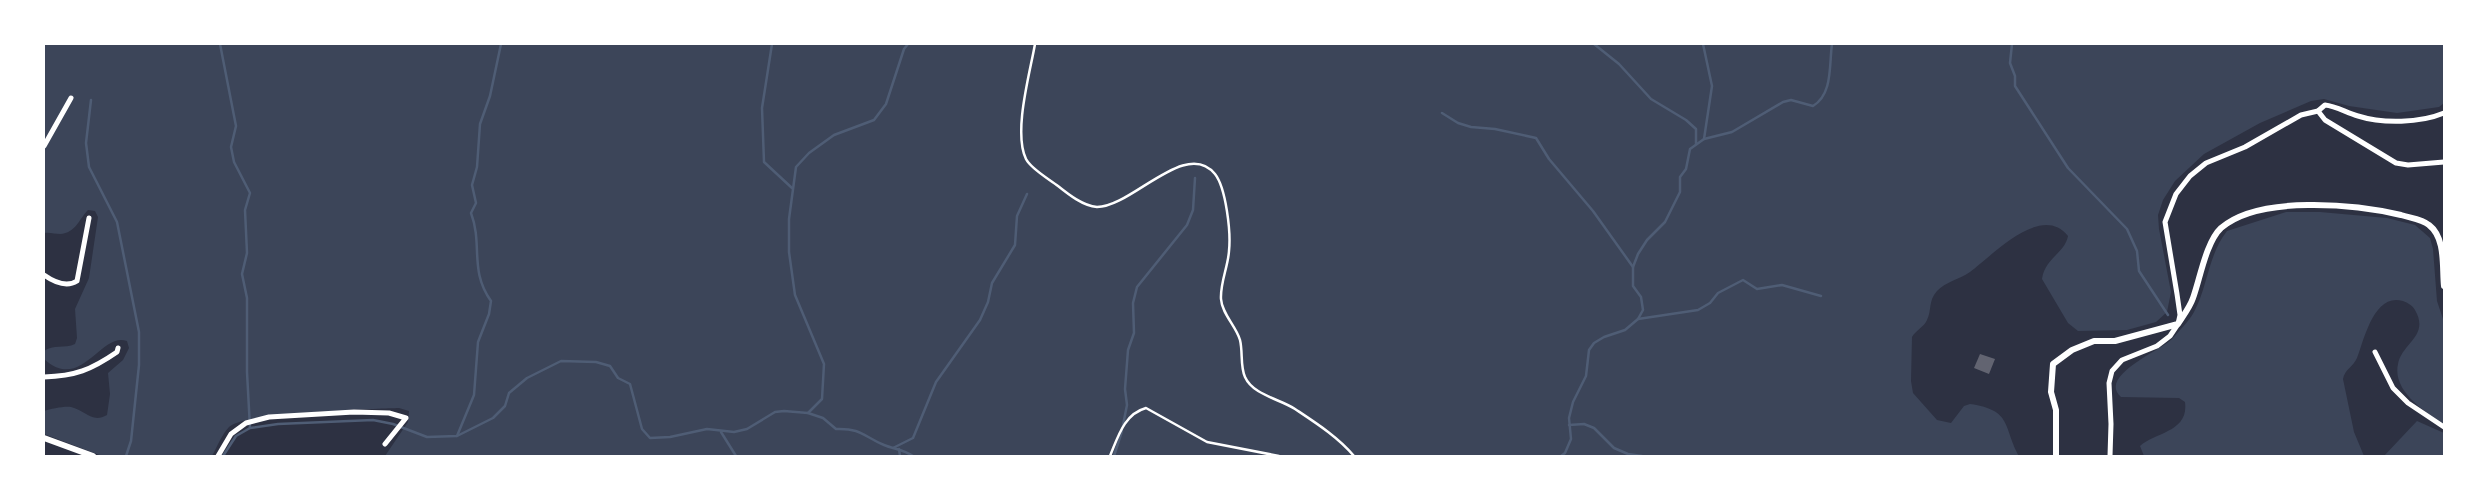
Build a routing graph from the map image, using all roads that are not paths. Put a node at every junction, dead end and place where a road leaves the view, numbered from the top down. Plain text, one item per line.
1 (1035, 44) edge
2 (71, 98) dead end
3 (2318, 111) junction
4 (2444, 113) edge
5 (44, 146) edge
6 (2444, 162) edge
7 (89, 218) dead end
8 (44, 276) edge
9 (2444, 286) edge
10 (2178, 324) junction
11 (118, 348) dead end
12 (2375, 352) dead end
13 (44, 377) edge
14 (2444, 427) edge
15 (44, 438) edge
16 (385, 444) dead end
17 (93, 456) edge
18 (218, 456) edge
19 (1110, 456) edge
20 (1279, 456) edge
21 (1354, 456) edge
22 (2056, 456) edge
23 (2110, 456) edge

1 - 21 lane
2 - 5 street
3 - 4 street
3 - 6 street
3 - 10 street
7 - 8 street
9 - 10 street
10 - 22 street
10 - 23 street
11 - 13 street
12 - 14 street
15 - 17 street
16 - 18 street
19 - 20 lane

